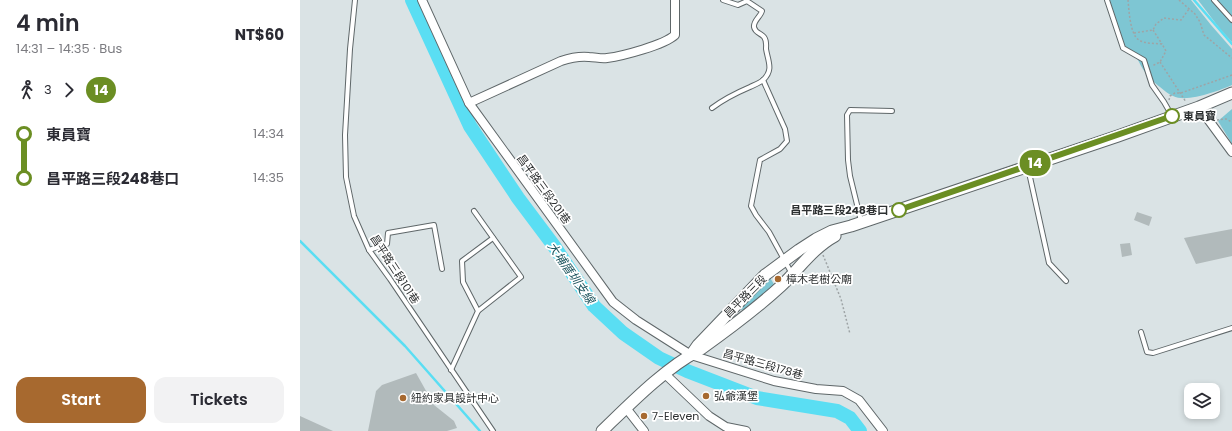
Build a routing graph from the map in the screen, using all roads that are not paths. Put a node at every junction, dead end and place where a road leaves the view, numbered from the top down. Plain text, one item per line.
1 (355, 0) edge
2 (422, 0) edge
3 (675, 0) edge
4 (723, 0) edge
5 (1107, 0) edge
6 (1214, 0) edge
7 (1232, 20) edge
8 (763, 80) junction
9 (1231, 94) edge
10 (469, 104) junction
11 (1199, 107) junction
12 (712, 108) dead end
13 (892, 111) dead end
14 (1172, 116) junction
15 (1232, 152) edge
16 (1028, 165) junction
17 (474, 211) dead end
18 (856, 225) junction
19 (493, 238) junction
20 (368, 250) junction
21 (786, 261) junction
22 (442, 269) dead end
23 (793, 275) junction
24 (1066, 281) dead end
25 (478, 311) junction
26 (1232, 328) edge
27 (1141, 332) dead end
28 (691, 355) junction
29 (451, 370) junction
30 (665, 374) junction
31 (626, 408) junction
32 (724, 429) edge
33 (493, 431) edge
34 (602, 431) edge
35 (644, 431) edge
36 (746, 431) edge
37 (883, 431) edge

1 - 20 lane, 昌平路三段101巷
2 - 10 street, 昌平路三段201巷
3 - 10 street
4 - 8 lane
5 - 14 lane
6 - 7 lane
8 - 12 lane
8 - 21 lane
9 - 11 street, 昌平路三段
10 - 28 street, 昌平路三段201巷
11 - 14 street, 昌平路三段
11 - 15 street
13 - 18 lane
14 - 16 street, 昌平路三段
16 - 18 street, 昌平路三段
16 - 24 lane
17 - 19 lane
18 - 21 street, 昌平路三段
18 - 23 street, 昌平路三段
19 - 25 lane
19 - 25 lane
20 - 22 lane
20 - 29 lane, 昌平路三段101巷
21 - 23 lane
21 - 28 street, 昌平路三段
23 - 28 street, 昌平路三段
25 - 29 lane
26 - 27 lane
28 - 30 street, 昌平路三段
28 - 37 street, 昌平路三段178巷
29 - 33 lane, 昌平路三段101巷
30 - 31 street, 昌平路三段
30 - 32 street
31 - 34 street, 昌平路三段
31 - 35 street
32 - 36 street

